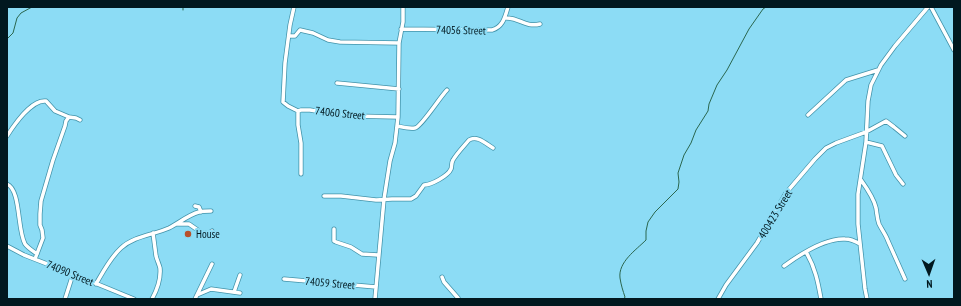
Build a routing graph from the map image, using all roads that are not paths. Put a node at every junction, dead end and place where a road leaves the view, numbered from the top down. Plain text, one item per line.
1 (294, 7) edge
2 (403, 7) edge
3 (508, 7) edge
4 (928, 7) edge
5 (931, 7) edge
6 (505, 18) junction
7 (540, 24) dead end
8 (401, 29) junction
9 (290, 36) junction
10 (399, 44) junction
11 (954, 50) edge
12 (878, 70) junction
13 (337, 83) dead end
14 (399, 89) junction
15 (447, 90) dead end
16 (298, 111) junction
17 (808, 114) dead end
18 (69, 117) junction
19 (398, 117) junction
20 (80, 120) dead end
21 (397, 126) junction
22 (866, 132) junction
23 (7, 136) edge
24 (905, 136) dead end
25 (866, 142) junction
26 (493, 148) dead end
27 (301, 174) dead end
28 (861, 180) junction
29 (7, 184) edge
30 (903, 184) dead end
31 (324, 196) dead end
32 (384, 199) junction
33 (195, 206) dead end
34 (211, 211) dead end
35 (201, 212) junction
36 (176, 224) junction
37 (334, 229) dead end
38 (211, 232) dead end
39 (153, 234) junction
40 (860, 244) junction
41 (7, 246) edge
42 (806, 252) junction
43 (37, 254) junction
44 (378, 255) junction
45 (35, 259) junction
46 (212, 264) dead end
47 (784, 266) dead end
48 (74, 274) junction
49 (240, 275) dead end
50 (442, 277) dead end
51 (284, 279) dead end
52 (905, 279) dead end
53 (96, 284) junction
54 (376, 287) junction
55 (234, 292) junction
56 (240, 293) dead end
57 (196, 297) edge
58 (458, 298) edge
59 (65, 299) edge
60 (134, 299) edge
61 (152, 299) edge
62 (375, 299) edge
63 (718, 299) edge
64 (821, 299) edge
65 (867, 299) edge

1 - 9 street
2 - 8 street
3 - 6 street
4 - 12 street
5 - 11 street
6 - 7 street
6 - 8 street, 74056 Street
8 - 10 street
9 - 10 street
9 - 16 street
10 - 14 street
12 - 17 street
12 - 22 street
13 - 14 street
14 - 19 street
15 - 21 street
16 - 19 street, 74060 Street
16 - 27 street
18 - 20 street
18 - 23 street
18 - 43 street
19 - 21 street
21 - 32 street
22 - 24 street, 400423 Street
22 - 25 street
22 - 63 street, 400423 Street
25 - 28 street
25 - 30 street
26 - 32 street
28 - 40 street
28 - 52 street
29 - 43 street
31 - 32 street
32 - 44 street
33 - 35 street
34 - 35 street
35 - 36 street
36 - 38 street
36 - 39 street
37 - 44 street
39 - 53 street
39 - 61 street
40 - 42 street
40 - 65 street
41 - 45 street, 74090 Street
42 - 47 street
42 - 64 street
43 - 45 street
44 - 54 street
45 - 48 street, 74090 Street
46 - 57 street
48 - 53 street, 74090 Street
48 - 59 street
49 - 55 street
50 - 58 street
51 - 54 street, 74059 Street
53 - 60 street, 74090 Street
54 - 62 street
55 - 56 street
55 - 57 street

